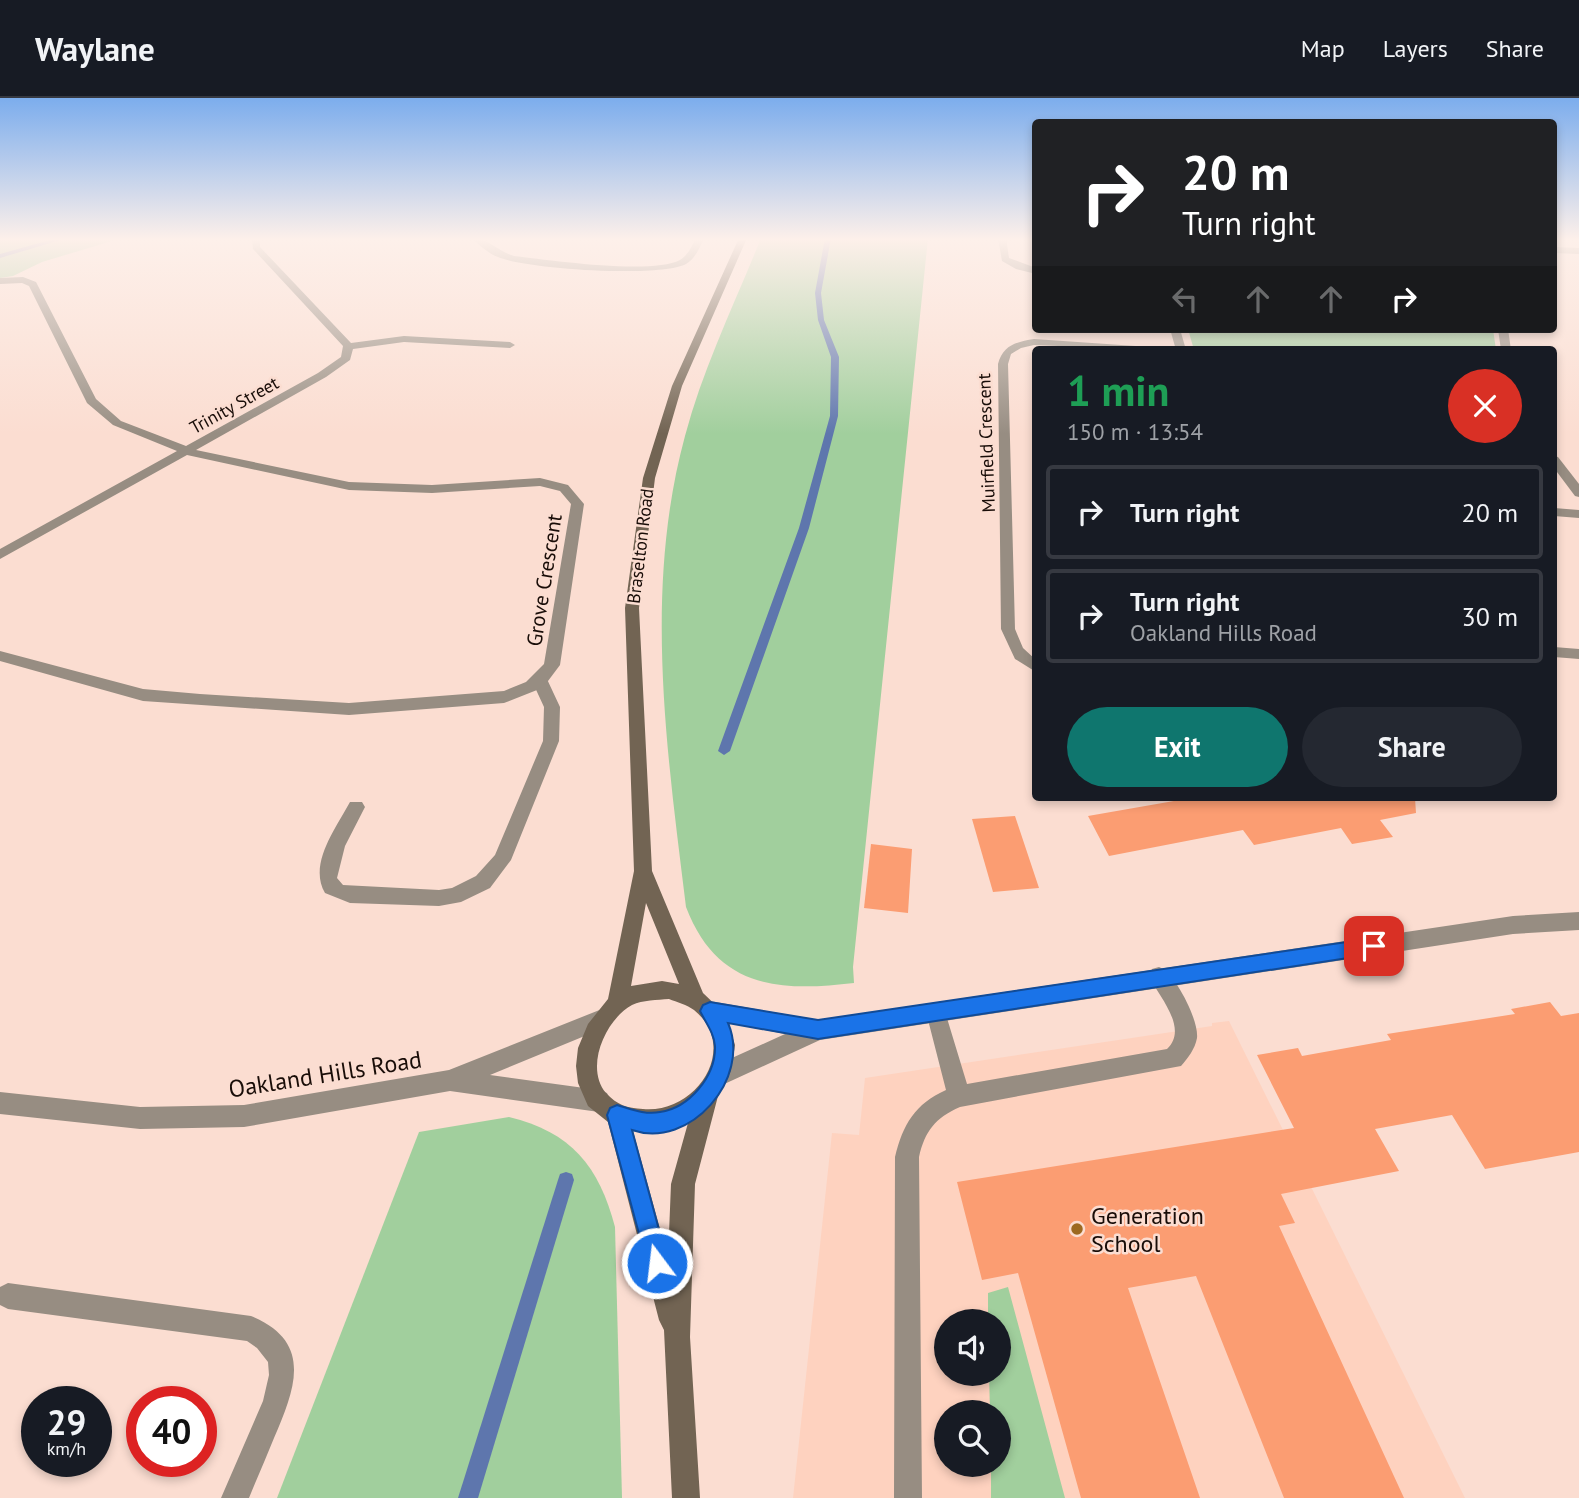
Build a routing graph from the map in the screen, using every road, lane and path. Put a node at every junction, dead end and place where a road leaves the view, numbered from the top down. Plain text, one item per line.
1 (42, 303) edge
2 (308, 303) edge
3 (714, 303) edge
4 (510, 345) dead end
5 (348, 346) junction
6 (1092, 346) edge
7 (187, 451) junction
8 (1557, 464) edge
9 (1579, 493) edge
10 (1557, 512) edge
11 (1579, 514) edge
12 (0, 555) edge
13 (1557, 652) edge
14 (1579, 654) edge
15 (0, 656) edge
16 (1032, 665) edge
17 (540, 681) junction
18 (356, 807) dead end
19 (643, 871) junction
20 (1579, 921) edge
21 (1159, 976) junction
22 (703, 1005) junction
23 (610, 1012) junction
24 (936, 1012) junction
25 (818, 1030) junction
26 (720, 1075) junction
27 (449, 1081) junction
28 (707, 1096) junction
29 (959, 1096) junction
30 (0, 1104) edge
31 (608, 1108) junction
32 (8, 1296) dead end
33 (677, 1337) junction
34 (235, 1498) edge
35 (686, 1498) edge
36 (908, 1498) edge

1 - 7 street
2 - 5 street
3 - 19 street, Braselton Road
4 - 5 street
5 - 7 street, Trinity Street
6 - 16 street, Muirfield Crescent
7 - 12 street, Trinity Street
7 - 17 street, Grove Crescent
8 - 9 street
10 - 11 street
13 - 14 street
15 - 17 street
17 - 18 street
19 - 22 street, Braselton Road
19 - 23 street, Braselton Road
20 - 21 street
21 - 24 street
21 - 29 street
22 - 23 street
22 - 25 street
22 - 26 street
23 - 27 street, Oakland Hills Road
23 - 31 street
24 - 25 street
24 - 29 street
25 - 26 street
26 - 28 street
27 - 30 street, Oakland Hills Road
27 - 31 street, Oakland Hills Road
28 - 31 street
28 - 33 street
29 - 36 street
31 - 33 street
32 - 34 street
33 - 35 street

